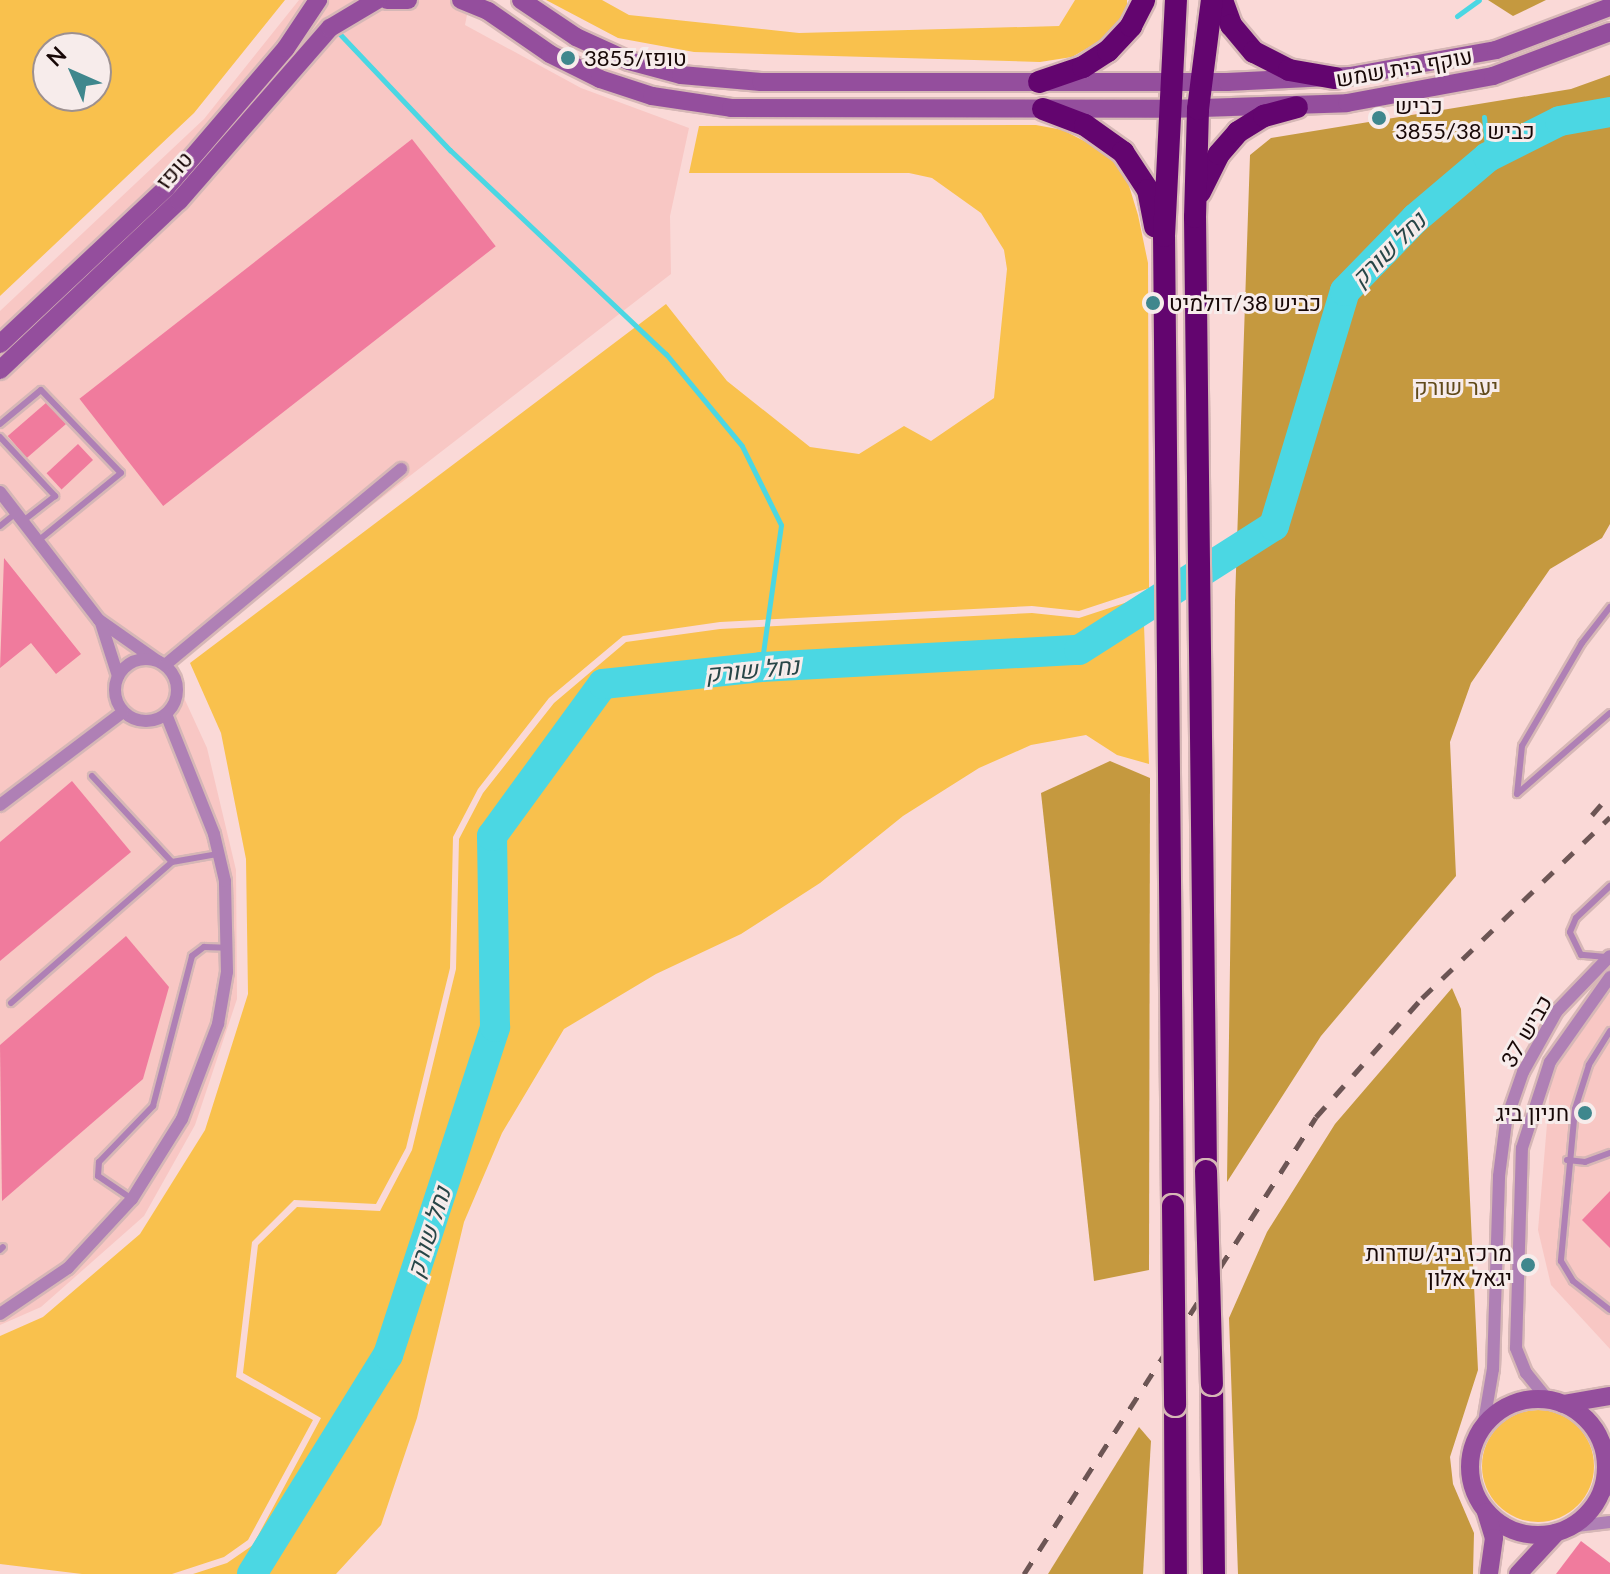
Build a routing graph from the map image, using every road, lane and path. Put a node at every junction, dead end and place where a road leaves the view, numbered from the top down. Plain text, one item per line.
1 (318, 0) edge
2 (377, 0) edge
3 (387, 0) edge
4 (408, 0) edge
5 (461, 0) edge
6 (521, 0) edge
7 (1144, 0) edge
8 (1176, 0) edge
9 (1212, 0) edge
10 (1222, 0) edge
11 (1610, 7) edge
12 (1610, 32) edge
13 (1335, 78) junction
14 (1172, 81) junction
15 (1201, 81) junction
16 (1039, 82) junction
17 (1297, 107) junction
18 (1043, 109) junction
19 (1170, 109) junction
20 (1198, 109) junction
21 (1195, 217) junction
22 (1164, 275) junction
23 (0, 344) edge
24 (0, 370) edge
25 (0, 424) edge
26 (0, 437) edge
27 (401, 469) dead end
28 (0, 492) edge
29 (20, 517) junction
30 (0, 526) edge
31 (38, 541) junction
32 (1610, 607) edge
33 (99, 620) junction
34 (160, 662) junction
35 (118, 676) junction
36 (123, 712) junction
37 (1610, 713) edge
38 (166, 714) junction
39 (92, 776) dead end
40 (0, 805) edge
41 (219, 854) junction
42 (172, 862) junction
43 (1610, 886) edge
44 (227, 948) junction
45 (1610, 956) edge
46 (1610, 977) edge
47 (11, 1003) dead end
48 (1610, 1031) edge
49 (1610, 1153) edge
50 (1567, 1160) junction
51 (132, 1199) junction
52 (1610, 1310) edge
53 (0, 1314) edge
54 (1610, 1396) edge
55 (1555, 1402) junction
56 (1483, 1428) junction
57 (1607, 1460) edge
58 (1610, 1490) edge
59 (1483, 1506) junction
60 (1610, 1522) edge
61 (1563, 1529) junction
62 (1176, 1574) edge
63 (1214, 1574) edge
64 (1489, 1574) edge
65 (1518, 1574) edge

1 - 23 street, טופז
2 - 24 street, טופז
3 - 4 street
5 - 18 street, עוקף בית שמש
6 - 16 street, עוקף בית שמש
7 - 16 highway
8 - 14 highway
9 - 15 highway
10 - 13 highway
11 - 13 street, עוקף בית שמש
12 - 17 street, עוקף בית שמש
13 - 15 street, עוקף בית שמש
14 - 15 street, עוקף בית שמש
14 - 16 street, עוקף בית שמש
14 - 19 highway
15 - 20 highway
17 - 20 street, עוקף בית שמש
17 - 21 highway
18 - 19 street, עוקף בית שמש
18 - 22 highway
19 - 20 street, עוקף בית שמש
19 - 22 highway
20 - 21 highway
21 - 63 highway, bridge
22 - 62 highway, bridge
25 - 31 lane
26 - 29 lane
27 - 34 street
28 - 29 street
29 - 30 lane
29 - 31 street
31 - 33 street
32 - 37 lane
33 - 34 street
33 - 35 street
34 - 35 street
34 - 38 street
35 - 36 street
36 - 38 street
36 - 40 street
38 - 41 street
39 - 42 lane
41 - 42 lane
41 - 44 street
42 - 47 lane
43 - 45 lane
44 - 51 street
44 - 51 lane
45 - 56 street, כביש 37
46 - 55 street, כביש 37
48 - 50 lane
49 - 50 lane
50 - 52 lane
51 - 53 street
54 - 55 street
55 - 56 street
55 - 57 street
56 - 59 street
57 - 58 street
57 - 61 street
59 - 61 street
59 - 64 street
60 - 61 street
61 - 65 street

